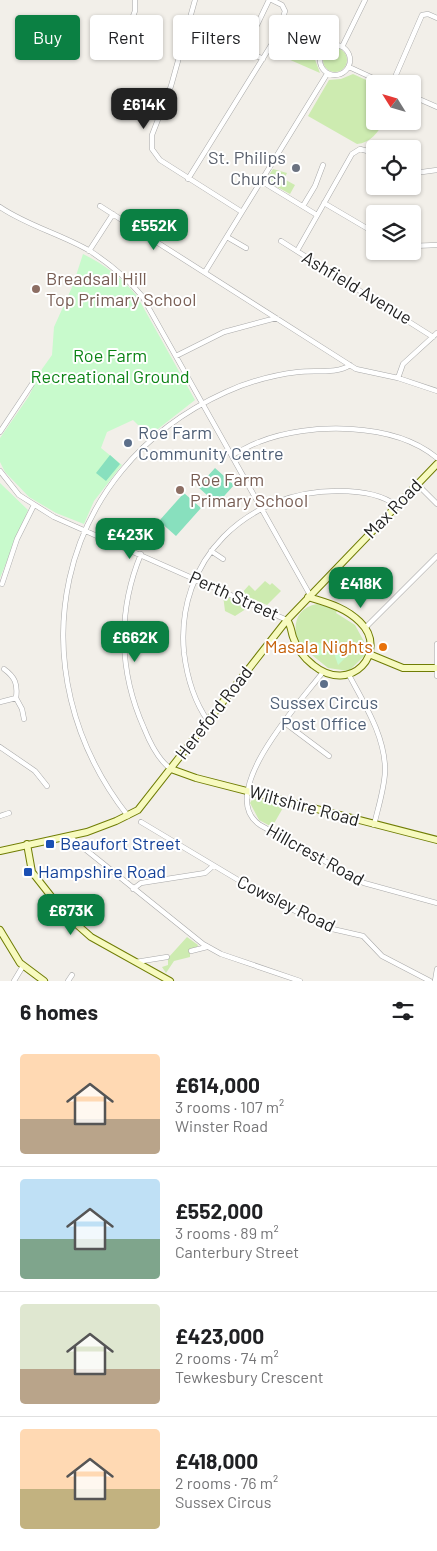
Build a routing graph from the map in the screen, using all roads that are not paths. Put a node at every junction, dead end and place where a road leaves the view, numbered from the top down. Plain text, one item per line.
1 (135, 0) edge
2 (195, 0) edge
3 (270, 0) edge
4 (365, 0) edge
5 (132, 15) edge
6 (191, 15) edge
7 (284, 15) edge
8 (436, 16) edge
9 (259, 20) edge
10 (339, 47) edge
11 (342, 47) junction
12 (269, 48) edge
13 (259, 56) edge
14 (263, 58) junction
15 (179, 60) edge
16 (321, 60) edge
17 (349, 67) junction
18 (327, 74) junction
19 (366, 75) edge
20 (396, 75) edge
21 (421, 100) edge
22 (437, 107) edge
23 (366, 151) edge
24 (323, 165) dead end
25 (437, 170) edge
26 (421, 171) edge
27 (188, 178) junction
28 (261, 181) junction
29 (324, 203) junction
30 (100, 206) dead end
31 (302, 206) junction
32 (0, 207) edge
33 (242, 212) junction
34 (113, 214) junction
35 (317, 215) junction
36 (366, 227) edge
37 (227, 237) junction
38 (280, 241) dead end
39 (437, 245) edge
40 (421, 246) edge
41 (246, 248) dead end
42 (88, 251) junction
43 (296, 251) junction
44 (205, 272) junction
45 (276, 318) junction
46 (437, 333) edge
47 (432, 337) junction
48 (176, 356) junction
49 (338, 358) junction
50 (350, 365) junction
51 (334, 370) junction
52 (398, 378) junction
53 (32, 384) dead end
54 (437, 391) edge
55 (203, 403) junction
56 (0, 432) edge
57 (232, 455) junction
58 (437, 458) edge
59 (437, 464) edge
60 (0, 471) edge
61 (417, 484) junction
62 (437, 504) edge
63 (34, 505) junction
64 (397, 506) junction
65 (261, 508) junction
66 (85, 531) junction
67 (211, 551) junction
68 (140, 554) junction
69 (437, 556) edge
70 (223, 559) dead end
71 (196, 578) junction
72 (2, 584) dead end
73 (309, 596) junction
74 (287, 620) junction
75 (366, 628) junction
76 (437, 644) edge
77 (369, 654) junction
78 (437, 668) edge
79 (4, 669) dead end
80 (323, 672) junction
81 (349, 675) junction
82 (437, 676) edge
83 (16, 698) junction
84 (0, 702) edge
85 (24, 719) dead end
86 (208, 721) junction
87 (285, 723) junction
88 (0, 746) edge
89 (328, 756) dead end
90 (171, 769) junction
91 (47, 786) dead end
92 (248, 792) junction
93 (9, 813) dead end
94 (0, 816) edge
95 (128, 816) junction
96 (141, 822) dead end
97 (374, 825) junction
98 (70, 837) junction
99 (437, 840) edge
100 (27, 844) junction
101 (0, 851) edge
102 (213, 866) junction
103 (133, 889) junction
104 (437, 903) edge
105 (0, 930) edge
106 (207, 947) junction
107 (191, 951) dead end
108 (167, 957) dead end
109 (134, 962) junction
110 (23, 966) junction
111 (437, 969) edge
112 (72, 975) dead end
113 (14, 981) edge
114 (44, 981) edge
115 (68, 981) edge
116 (170, 981) edge
117 (300, 981) edge
118 (430, 981) edge
119 (435, 981) edge

1 - 5 street
2 - 6 street
3 - 7 street
3 - 9 street
4 - 11 street
8 - 20 street
10 - 11 street
11 - 17 street
12 - 14 street
13 - 14 street
14 - 27 street
15 - 27 street
16 - 18 street
17 - 18 street
17 - 19 street
18 - 28 street
21 - 22 street
23 - 29 street
24 - 31 street
25 - 26 street
27 - 33 street
28 - 31 street
28 - 33 street
29 - 35 street
29 - 36 street
30 - 34 street
31 - 35 street
32 - 42 street
33 - 37 street
34 - 42 street
34 - 44 street
35 - 43 street
37 - 41 street
37 - 44 street
38 - 43 street, Ashfield Avenue
39 - 40 street
42 - 48 street
43 - 47 street, Ashfield Avenue
44 - 45 street
45 - 48 street
45 - 49 street
46 - 47 street
47 - 52 street
48 - 55 street
49 - 50 street
49 - 51 street
50 - 51 street
50 - 52 street
51 - 55 street
52 - 54 street
53 - 56 street
55 - 57 street
55 - 66 street
57 - 58 street
57 - 65 street
59 - 61 street, Max Road
60 - 63 street, Perth Street
61 - 62 street
61 - 64 street, Max Road
63 - 66 street, Perth Street
63 - 72 street
64 - 65 street
64 - 73 street, Max Road
65 - 67 street
65 - 73 street
66 - 68 street, Perth Street
66 - 95 street
67 - 70 street
67 - 71 street
68 - 71 street, Perth Street
68 - 90 street
69 - 75 street
71 - 74 street, Perth Street
71 - 86 street
73 - 74 street, Max Road
73 - 75 street
74 - 80 street
74 - 86 street, Hereford Road
75 - 77 street
76 - 78 street
77 - 78 street
77 - 81 street
78 - 82 street
79 - 83 street
80 - 81 street
80 - 87 street
81 - 97 street
83 - 84 street
83 - 85 street
86 - 90 street, Hereford Road
87 - 89 street
87 - 92 street
88 - 91 street
90 - 92 street, Wiltshire Road
90 - 95 street, Hereford Road
92 - 97 street, Wiltshire Road
92 - 104 street, Hillcrest Road
93 - 94 street
95 - 98 street
96 - 102 street, Cowsley Road
97 - 99 street, Wiltshire Road
98 - 100 street
98 - 103 street
100 - 101 street
100 - 109 street
102 - 103 street
102 - 118 street, Cowsley Road
103 - 106 street
105 - 110 street
106 - 107 street
106 - 117 street
108 - 109 street
109 - 116 street
110 - 113 street
110 - 114 street
111 - 119 street
112 - 115 street

